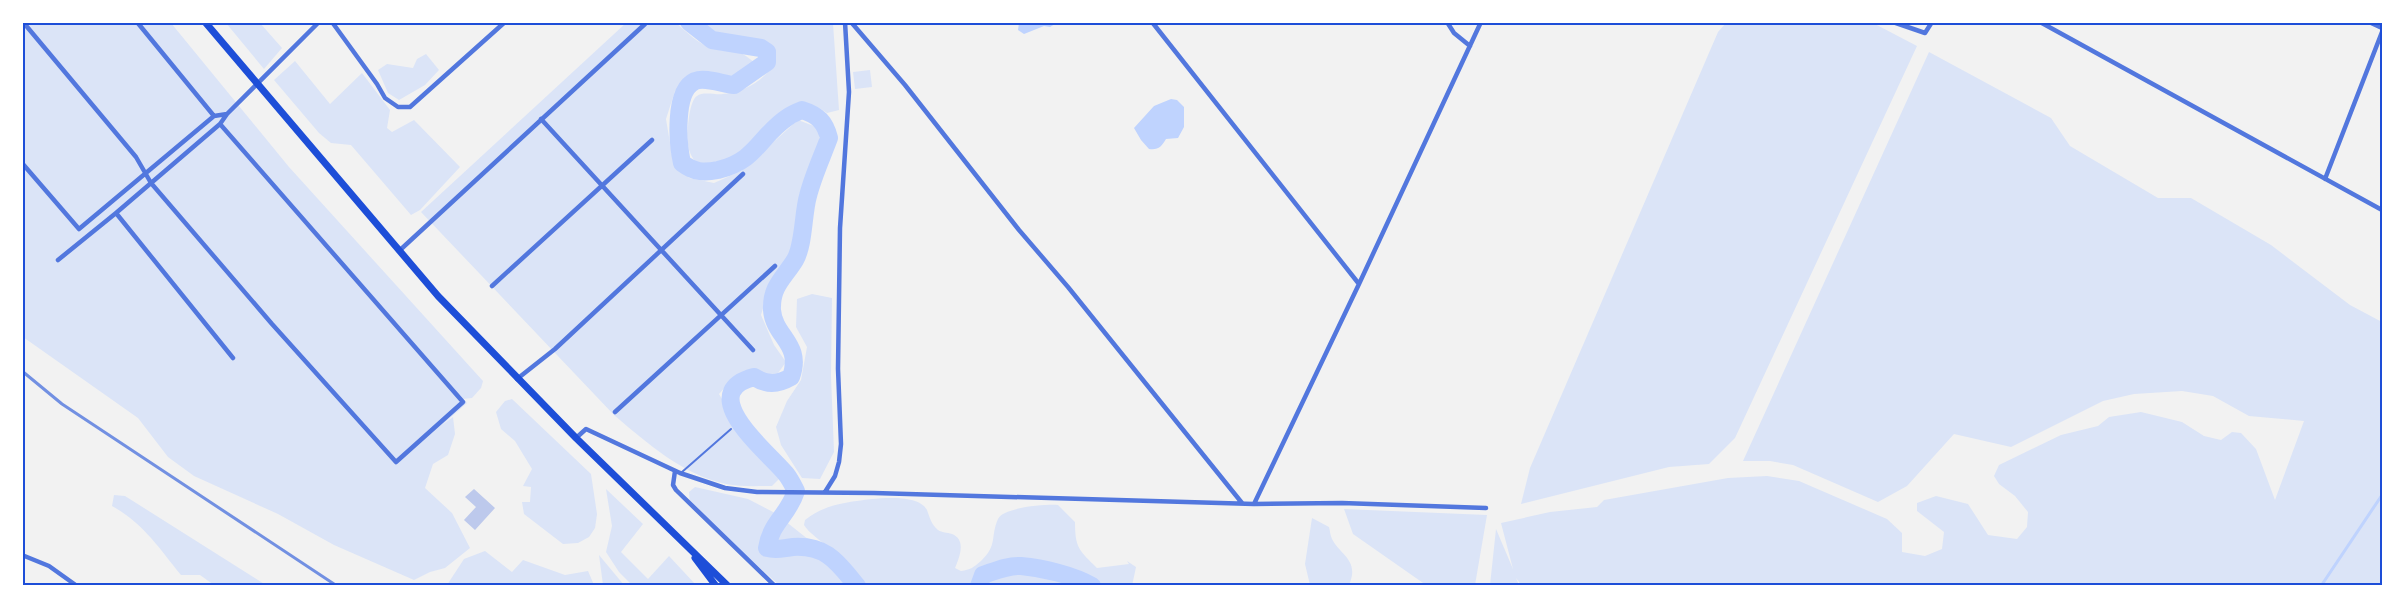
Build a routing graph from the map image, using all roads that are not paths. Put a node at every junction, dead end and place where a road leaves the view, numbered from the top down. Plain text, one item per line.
1 (23, 22) edge
2 (137, 22) edge
3 (205, 22) edge
4 (319, 22) edge
5 (332, 22) edge
6 (505, 22) edge
7 (846, 22) edge
8 (851, 22) edge
9 (1152, 22) edge
10 (1447, 22) edge
11 (1481, 22) edge
12 (1893, 22) edge
13 (1932, 22) edge
14 (2040, 22) edge
15 (2369, 22) edge
16 (646, 24) dead end
17 (2382, 28) edge
18 (2382, 32) edge
19 (1470, 46) junction
20 (256, 83) junction
21 (227, 114) junction
22 (214, 116) junction
23 (541, 119) junction
24 (220, 124) junction
25 (652, 140) dead end
26 (22, 163) edge
27 (145, 172) junction
28 (743, 174) dead end
29 (2325, 179) junction
30 (151, 184) junction
31 (601, 186) junction
32 (2382, 210) edge
33 (116, 213) junction
34 (661, 250) junction
35 (399, 252) junction
36 (58, 260) dead end
37 (775, 266) dead end
38 (1360, 284) junction
39 (492, 286) dead end
40 (722, 314) junction
41 (753, 350) dead end
42 (233, 358) dead end
43 (517, 380) junction
44 (615, 412) dead end
45 (731, 429) dead end
46 (576, 438) junction
47 (677, 472) junction
48 (825, 492) junction
49 (1242, 503) junction
50 (1254, 504) junction
51 (1486, 508) dead end
52 (680, 538) junction
53 (22, 556) edge
54 (77, 586) edge
55 (716, 586) edge
56 (728, 586) edge
57 (776, 586) edge

1 - 27 street
2 - 22 street
3 - 20 highway
4 - 20 street
5 - 6 street
7 - 48 street
8 - 49 street
9 - 38 street
10 - 19 street
11 - 19 street
12 - 13 street
14 - 29 street
15 - 17 street
16 - 23 street
18 - 29 street
19 - 38 street
20 - 21 street
20 - 35 highway
21 - 22 street
21 - 24 street
22 - 27 street
23 - 31 street
23 - 35 street
24 - 30 street
24 - 30 street
25 - 31 street
26 - 27 street
27 - 30 street
28 - 34 street
29 - 32 street
30 - 33 street
31 - 34 street
31 - 39 street
33 - 36 street
33 - 42 street
34 - 40 street
34 - 43 street
35 - 43 highway
37 - 40 street
38 - 50 street
40 - 41 street
40 - 44 street
43 - 46 highway
45 - 47 lane
46 - 47 street
46 - 52 highway
47 - 48 street
47 - 57 street
48 - 49 street
49 - 50 street
50 - 51 street
52 - 55 highway
52 - 56 highway
53 - 54 street

